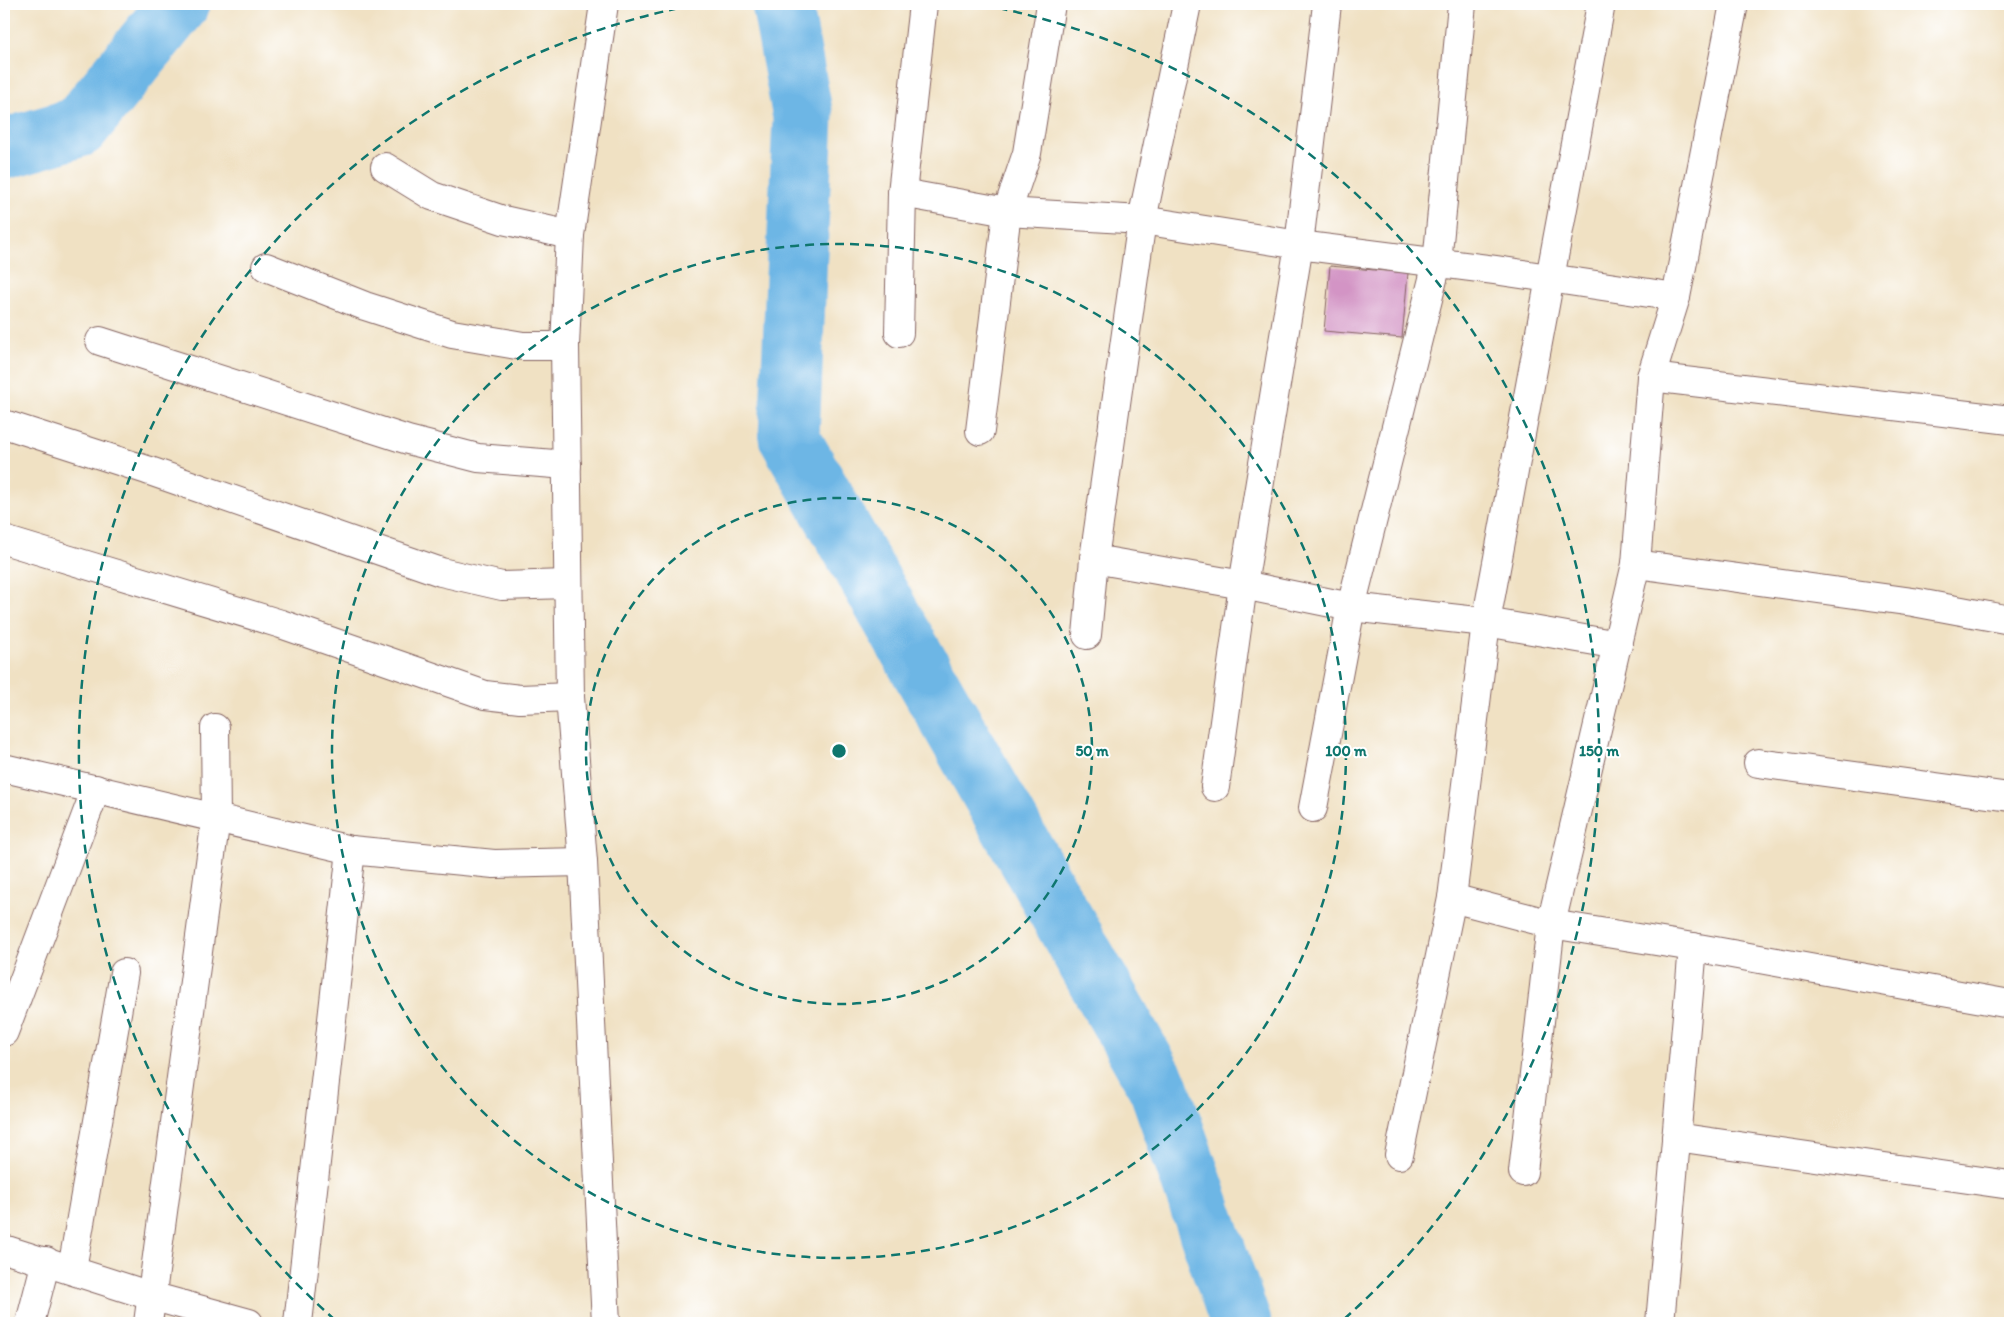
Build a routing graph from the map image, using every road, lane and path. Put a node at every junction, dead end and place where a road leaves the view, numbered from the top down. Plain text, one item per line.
1 (604, 4) edge
2 (923, 4) edge
3 (1051, 4) edge
4 (1187, 4) edge
5 (1327, 4) edge
6 (1462, 4) edge
7 (1601, 4) edge
8 (1734, 4) edge
9 (385, 167) dead end
10 (902, 193) junction
11 (1007, 212) junction
12 (1142, 220) junction
13 (570, 235) junction
14 (1299, 245) junction
15 (1437, 263) junction
16 (266, 267) dead end
17 (1550, 278) junction
18 (1676, 297) junction
19 (900, 333) dead end
20 (100, 341) dead end
21 (565, 346) junction
22 (1651, 376) junction
23 (2010, 420) edge
24 (4, 424) edge
25 (980, 431) dead end
26 (567, 465) junction
27 (4, 540) edge
28 (1094, 559) junction
29 (1636, 564) junction
30 (567, 584) junction
31 (1243, 585) junction
32 (1351, 607) junction
33 (2010, 620) edge
34 (1486, 622) junction
35 (1087, 635) dead end
36 (1618, 644) junction
37 (570, 697) junction
38 (216, 728) dead end
39 (1758, 763) dead end
40 (4, 768) edge
41 (1215, 787) dead end
42 (96, 790) junction
43 (2010, 797) edge
44 (1313, 808) dead end
45 (216, 818) junction
46 (351, 850) junction
47 (584, 862) junction
48 (1452, 898) junction
49 (1551, 924) junction
50 (1693, 948) junction
51 (124, 973) dead end
52 (2010, 1004) edge
53 (4, 1032) edge
54 (1676, 1137) junction
55 (1399, 1155) dead end
56 (1523, 1172) dead end
57 (2010, 1185) edge
58 (4, 1249) edge
59 (46, 1262) junction
60 (72, 1269) junction
61 (151, 1296) junction
62 (30, 1323) edge
63 (148, 1323) edge
64 (249, 1323) edge
65 (298, 1323) edge
66 (606, 1323) edge
67 (1660, 1323) edge

1 - 13 street
2 - 10 street
3 - 11 street
4 - 12 street
5 - 14 street
6 - 15 street
7 - 17 street
8 - 18 street
9 - 13 street
10 - 11 street
10 - 19 street
11 - 12 street
11 - 25 street
12 - 14 street
12 - 28 street
13 - 21 street
14 - 15 street
14 - 31 street
15 - 17 street
15 - 32 street
16 - 21 street
17 - 18 street
17 - 34 street
18 - 22 street
20 - 26 street
21 - 26 street
22 - 23 street
22 - 29 street
24 - 30 street
26 - 30 street
27 - 37 street
28 - 31 street
28 - 35 street
29 - 33 street
29 - 36 street
30 - 37 street
31 - 32 street
31 - 41 street
32 - 34 street
32 - 44 street
34 - 36 street
34 - 48 street
36 - 49 street
37 - 47 street
38 - 45 street
39 - 43 street
40 - 42 street
42 - 45 street
42 - 53 street
45 - 46 street
45 - 61 street
46 - 47 street
46 - 65 street
47 - 66 street
48 - 49 street
48 - 55 street
49 - 50 street
49 - 56 street
50 - 52 street
50 - 54 street
51 - 60 street
54 - 57 street
54 - 67 street
58 - 59 street
59 - 60 street
59 - 62 street
60 - 61 street
61 - 63 street
61 - 64 street

